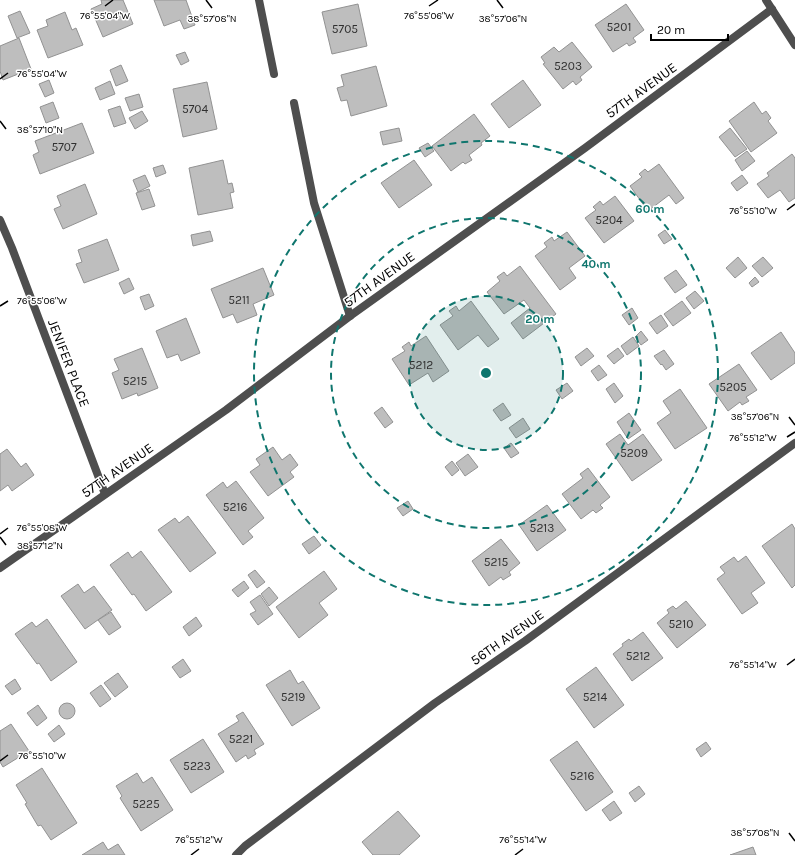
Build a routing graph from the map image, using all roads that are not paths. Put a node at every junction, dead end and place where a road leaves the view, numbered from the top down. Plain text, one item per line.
1 (259, 0) edge
2 (766, 0) edge
3 (772, 9) junction
4 (795, 45) edge
5 (274, 74) dead end
6 (294, 103) dead end
7 (0, 220) edge
8 (350, 316) junction
9 (795, 443) edge
10 (105, 494) junction
11 (0, 568) edge
12 (236, 855) edge

1 - 5 street
2 - 3 street
3 - 4 street
3 - 8 street, 57TH AVENUE
6 - 8 street
7 - 10 street, JENIFER PLACE
8 - 10 street, 57TH AVENUE
9 - 12 street, 56TH AVENUE
10 - 11 street, 57TH AVENUE

